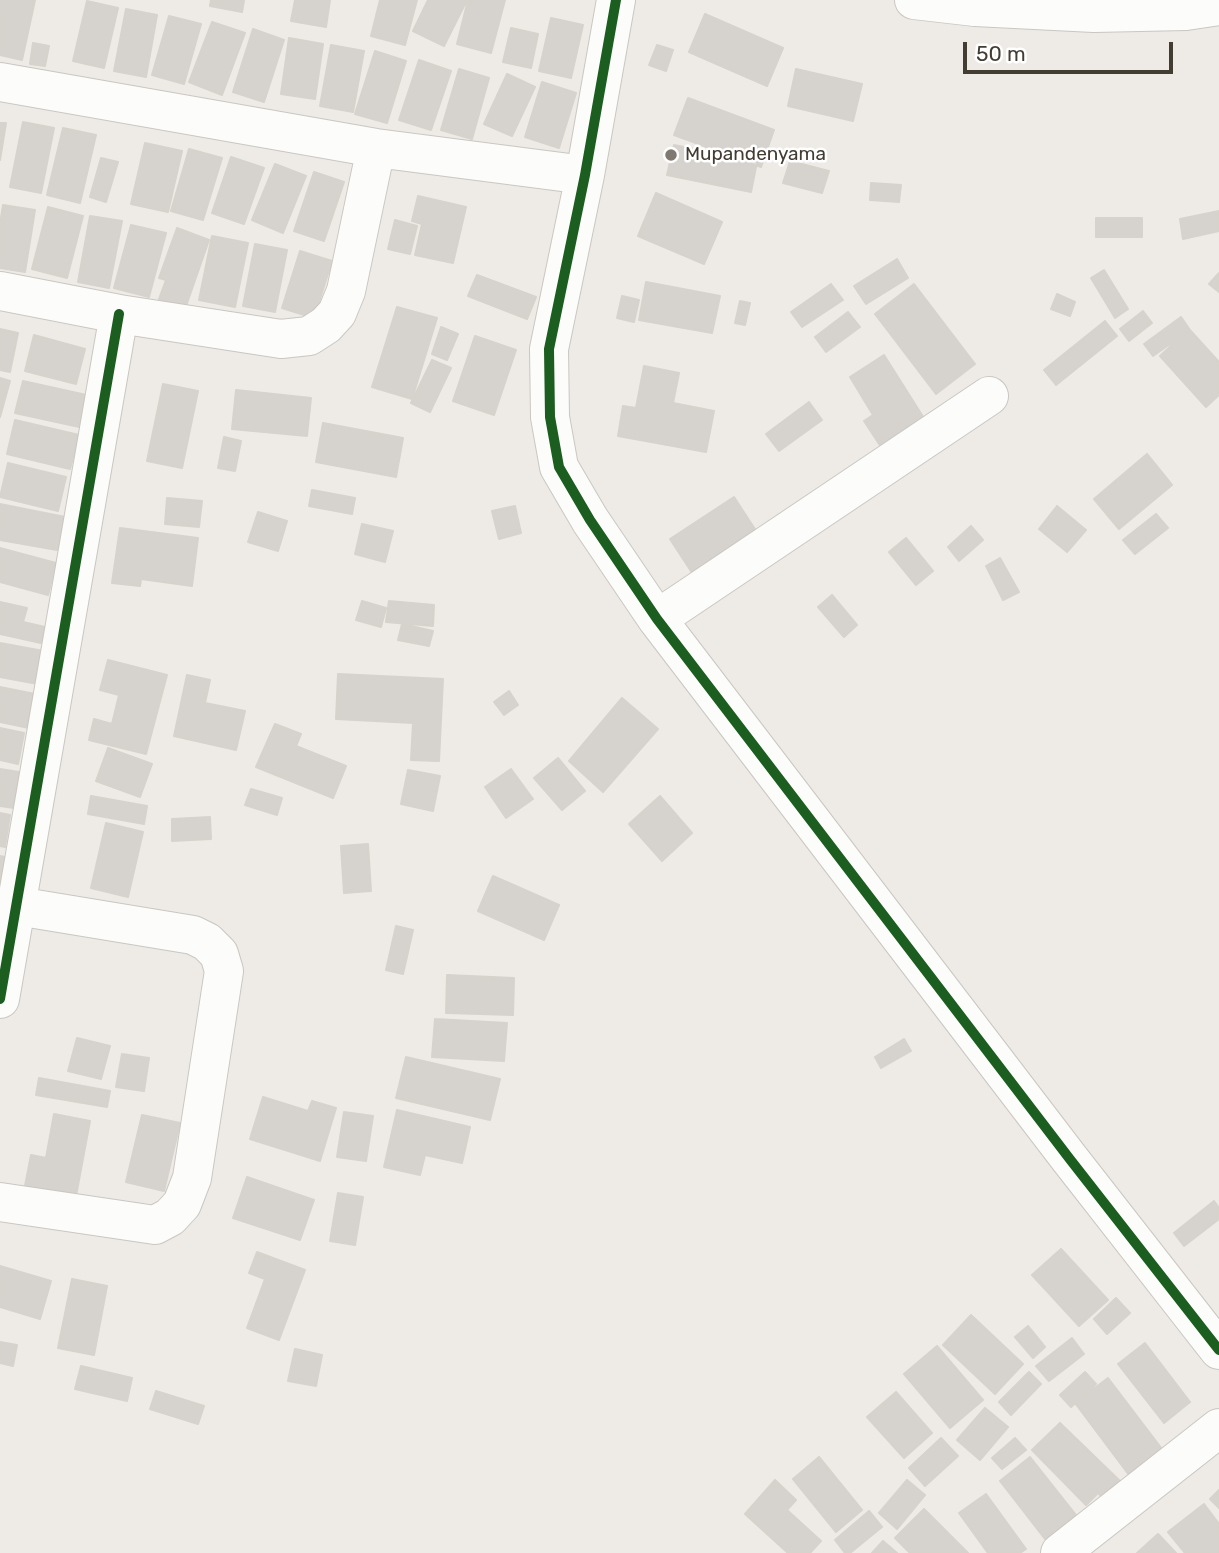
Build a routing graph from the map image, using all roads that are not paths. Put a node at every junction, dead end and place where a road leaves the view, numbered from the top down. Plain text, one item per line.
1 (616, 0) edge
2 (914, 0) edge
3 (1219, 6) edge
4 (0, 82) edge
5 (376, 148) junction
6 (586, 175) junction
7 (0, 291) edge
8 (119, 314) junction
9 (989, 396) dead end
10 (657, 619) junction
11 (16, 906) junction
12 (0, 999) edge
13 (0, 1202) edge
14 (1219, 1349) edge
15 (1219, 1428) edge
16 (1060, 1553) edge

1 - 6 street
2 - 3 street
4 - 5 street
5 - 6 street
5 - 8 street
6 - 10 street
7 - 8 street
8 - 11 street
9 - 10 street
10 - 14 street
11 - 12 street
11 - 13 street
15 - 16 street

